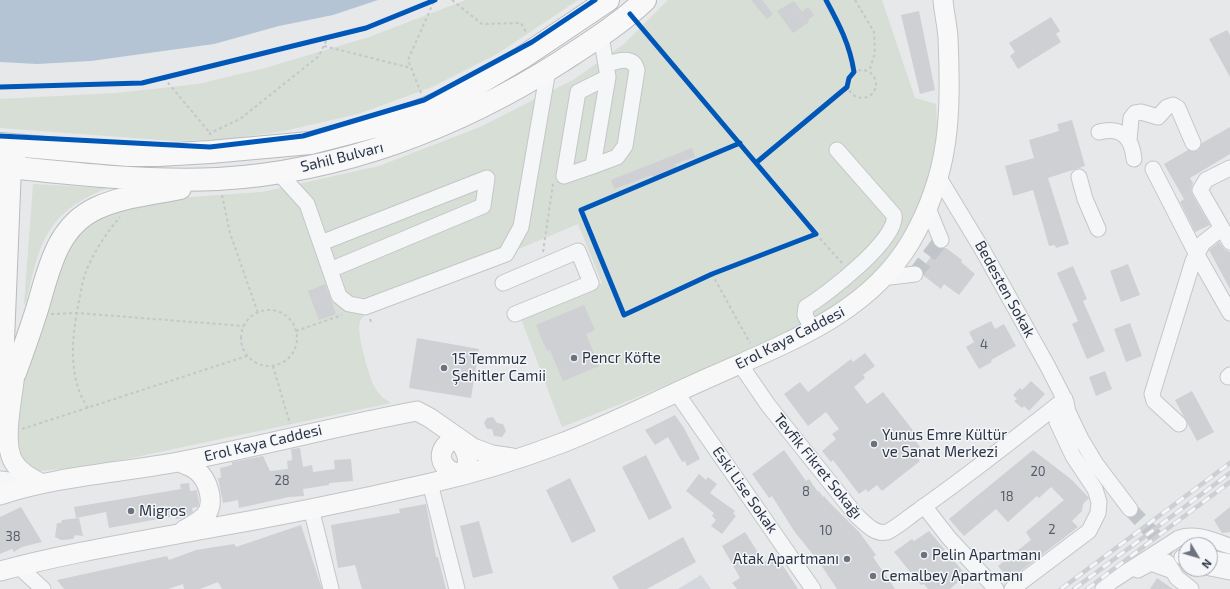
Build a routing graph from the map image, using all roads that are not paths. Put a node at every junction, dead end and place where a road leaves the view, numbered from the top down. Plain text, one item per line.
1 (608, 0) edge
2 (943, 0) edge
3 (955, 0) edge
4 (638, 7) edge
5 (948, 34) junction
6 (602, 36) junction
7 (548, 70) junction
8 (607, 71) junction
9 (1099, 132) dead end
10 (1129, 140) junction
11 (1193, 142) dead end
12 (8, 145) edge
13 (837, 150) dead end
14 (1134, 159) dead end
15 (593, 166) junction
16 (11, 167) edge
17 (1230, 168) edge
18 (1153, 169) dead end
19 (278, 172) junction
20 (1079, 177) dead end
21 (939, 178) junction
22 (218, 179) junction
23 (928, 208) junction
24 (1098, 229) dead end
25 (1228, 237) edge
26 (941, 240) dead end
27 (320, 244) junction
28 (1196, 255) junction
29 (330, 270) junction
30 (915, 274) dead end
31 (882, 278) junction
32 (503, 283) dead end
33 (1230, 313) edge
34 (515, 314) dead end
35 (812, 330) junction
36 (740, 364) junction
37 (15, 373) junction
38 (676, 392) junction
39 (1065, 400) junction
40 (2, 421) edge
41 (1178, 424) dead end
42 (458, 438) junction
43 (515, 459) junction
44 (178, 462) junction
45 (463, 474) junction
46 (0, 479) edge
47 (430, 483) junction
48 (42, 484) junction
49 (0, 495) edge
50 (924, 506) junction
51 (1133, 506) tunnel mouth
52 (311, 508) junction
53 (178, 534) junction
54 (1168, 544) junction
55 (1230, 546) edge
56 (1218, 560) edge
57 (1230, 562) edge
58 (9, 569) edge
59 (1170, 570) junction
60 (1218, 570) edge
61 (1230, 572) edge
62 (1108, 588) edge
63 (43, 589) edge
64 (331, 589) edge
65 (457, 589) edge
66 (813, 589) edge
67 (996, 589) edge
68 (1012, 589) edge
69 (1191, 589) edge

1 - 12 highway, Sahil Bulvarı
2 - 5 main road, Erol Kaya Caddesi
3 - 5 main road, Erol Kaya Caddesi
4 - 6 highway, Sahil Bulvarı
5 - 21 main road, Erol Kaya Caddesi
6 - 7 highway, Sahil Bulvarı
6 - 8 street
7 - 19 highway, Sahil Bulvarı
7 - 29 street
8 - 15 street
8 - 15 street
8 - 15 street
9 - 10 street
10 - 11 street
10 - 14 street
12 - 16 highway
13 - 35 street
16 - 22 highway, Sahil Bulvarı
16 - 37 highway
16 - 40 highway
17 - 25 street
18 - 28 street
19 - 22 highway, Sahil Bulvarı
19 - 27 street
20 - 24 street
21 - 23 main road, Erol Kaya Caddesi
21 - 39 street, Bedesten Sokak
22 - 37 highway
23 - 26 street
23 - 31 main road, Erol Kaya Caddesi
25 - 28 street
27 - 29 street
27 - 29 street
28 - 33 street
28 - 41 street
30 - 31 street
31 - 35 main road, Erol Kaya Caddesi
32 - 34 street
35 - 36 main road, Erol Kaya Caddesi
36 - 38 main road, Erol Kaya Caddesi
36 - 50 street, Tevfik Fikret Sokağı
37 - 40 main road
38 - 43 main road, Erol Kaya Caddesi
38 - 66 street, Eski Lise Sokak
39 - 50 street, Tevfik Fikret Sokağı
39 - 51 street, Bedesten Sokak
39 - 68 street
40 - 48 main road
42 - 43 main road, Erol Kaya Caddesi
42 - 44 main road, Erol Kaya Caddesi
42 - 45 main road
42 - 45 main road
43 - 45 main road, Erol Kaya Caddesi
44 - 48 main road, Erol Kaya Caddesi
44 - 53 main road
45 - 47 main road, Erol Kaya Caddesi
46 - 48 street
47 - 52 main road, Erol Kaya Caddesi
47 - 65 street
48 - 49 main road, Erol Kaya Caddesi
50 - 67 street
52 - 53 main road, Erol Kaya Caddesi
52 - 64 street
53 - 58 main road, Erol Kaya Caddesi
54 - 55 street
54 - 59 street
54 - 62 street
56 - 57 street
58 - 63 street
59 - 62 street
59 - 69 street
60 - 61 street

